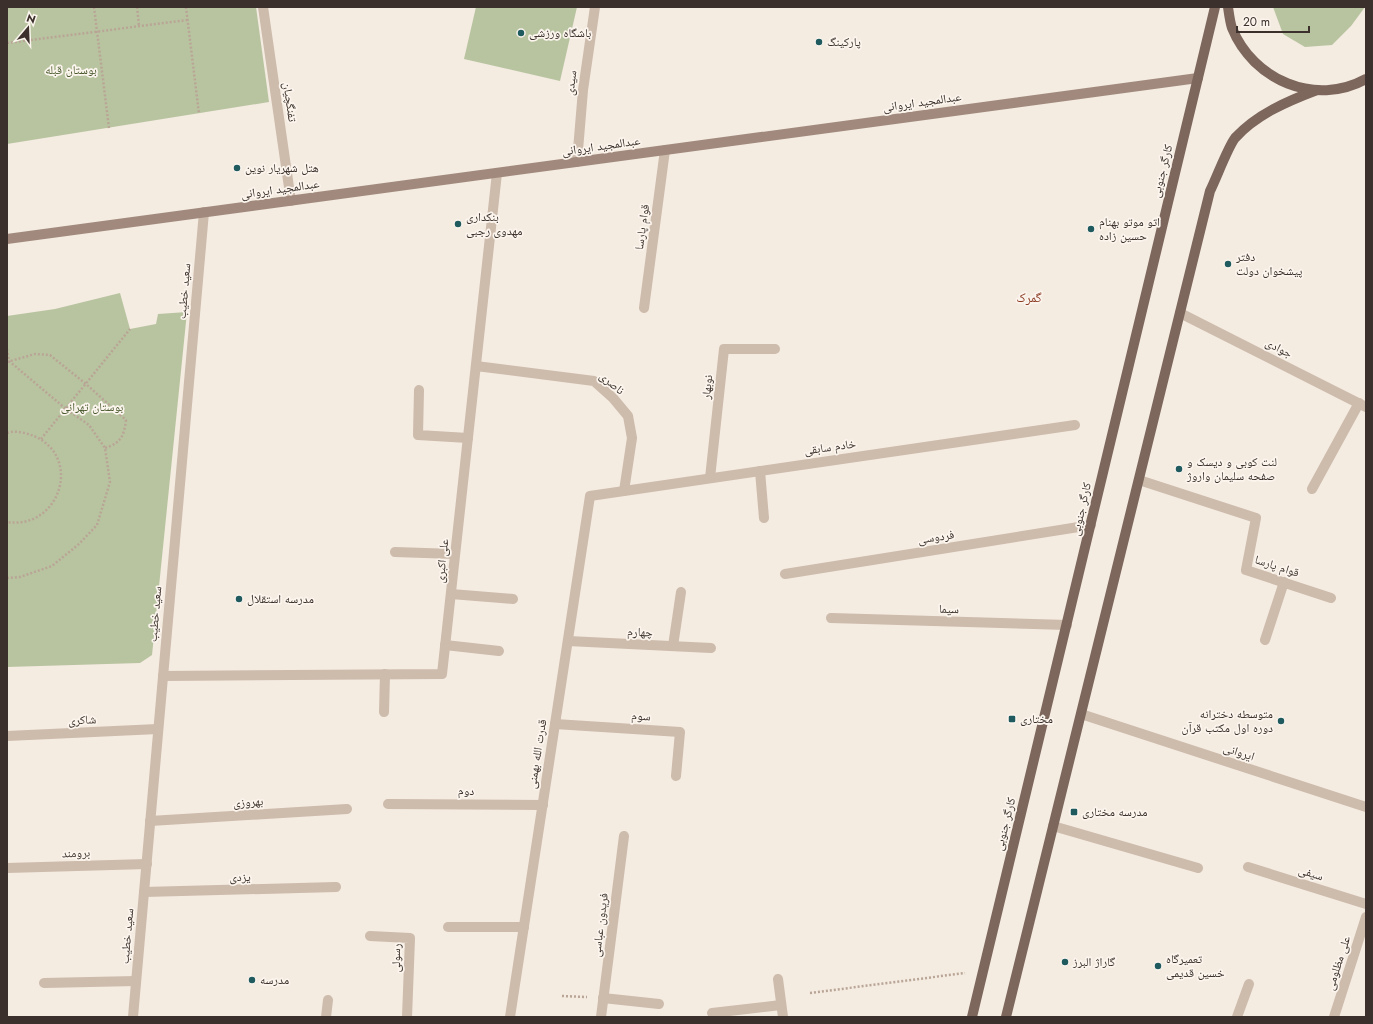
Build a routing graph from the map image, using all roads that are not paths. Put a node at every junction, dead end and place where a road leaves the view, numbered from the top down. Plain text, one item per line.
1 (263, 7) edge
2 (595, 7) edge
3 (1215, 7) edge
4 (1228, 7) edge
5 (1198, 78) junction
6 (1366, 79) edge
7 (1317, 90) junction
8 (666, 150) junction
9 (577, 162) junction
10 (497, 173) junction
11 (291, 201) junction
12 (204, 212) junction
13 (7, 239) edge
14 (644, 308) dead end
15 (1180, 313) junction
16 (775, 348) dead end
17 (476, 366) junction
18 (419, 390) dead end
19 (1362, 405) edge
20 (1075, 425) dead end
21 (468, 438) junction
22 (760, 471) junction
23 (710, 478) junction
24 (1139, 480) junction
25 (1312, 489) dead end
26 (624, 491) junction
27 (590, 496) joint
28 (764, 518) dead end
29 (1091, 525) junction
30 (395, 552) dead end
31 (455, 554) junction
32 (785, 574) dead end
33 (1284, 582) junction
34 (681, 592) dead end
35 (451, 594) junction
36 (1331, 598) dead end
37 (513, 599) dead end
38 (831, 618) dead end
39 (1067, 625) junction
40 (1265, 640) dead end
41 (568, 641) junction
42 (445, 644) junction
43 (673, 646) junction
44 (711, 648) dead end
45 (499, 651) dead end
46 (385, 674) junction
47 (163, 676) junction
48 (384, 712) dead end
49 (1081, 714) junction
50 (555, 724) junction
51 (158, 729) junction
52 (7, 736) edge
53 (676, 776) dead end
54 (388, 804) dead end
55 (543, 804) junction
56 (1366, 807) edge
57 (346, 809) dead end
58 (150, 821) junction
59 (1053, 826) junction
60 (624, 836) dead end
61 (147, 864) junction
62 (1248, 867) dead end
63 (7, 868) edge
64 (1198, 868) dead end
65 (336, 887) dead end
66 (144, 892) junction
67 (1366, 904) edge
68 (1366, 918) edge
69 (448, 927) dead end
70 (524, 927) junction
71 (1364, 931) edge
72 (370, 936) dead end
73 (778, 980) dead end
74 (136, 981) junction
75 (44, 983) dead end
76 (1249, 984) dead end
77 (603, 998) junction
78 (328, 1000) dead end
79 (658, 1004) dead end
80 (781, 1005) junction
81 (712, 1013) dead end
82 (133, 1017) edge
83 (326, 1017) edge
84 (407, 1017) edge
85 (510, 1017) edge
86 (601, 1017) edge
87 (783, 1017) edge
88 (972, 1017) edge
89 (1006, 1017) edge
90 (1237, 1017) edge
91 (1334, 1017) edge

1 - 11 street, تفنگچیان
2 - 9 street, سیدی
3 - 5 main road, کارگر جنوبی
4 - 7 main road
5 - 8 main road, عبدالمجید ایروانی
5 - 29 main road, کارگر جنوبی
6 - 7 main road
7 - 15 main road
8 - 9 main road, عبدالمجید ایروانی
8 - 14 street, قوام پارسا
9 - 10 main road, عبدالمجید ایروانی
10 - 11 main road, عبدالمجید ایروانی
10 - 17 street, علی اکبری
11 - 12 main road, عبدالمجید ایروانی
12 - 13 main road, عبدالمجید ایروانی
12 - 47 street, سعید خطیب
15 - 19 street, جوادی
15 - 24 main road
16 - 23 street, نوبهار
17 - 21 street, علی اکبری
17 - 26 street, ناصری
18 - 21 street
19 - 25 street
20 - 22 street, خادم سابقی
21 - 31 street, علی اکبری
22 - 23 street, خادم سابقی
22 - 28 street
23 - 26 street, خادم سابقی
24 - 33 street, قوام پارسا
24 - 49 main road
26 - 27 street, خادم سابقی
27 - 41 street, قدرت الله بهمنی
29 - 32 street, فردوسی
29 - 39 main road, کارگر جنوبی
30 - 31 street
31 - 35 street, علی اکبری
33 - 36 street, قوام پارسا
33 - 40 street
34 - 43 street
35 - 37 street
35 - 42 street, علی اکبری
38 - 39 street, سیما
39 - 88 main road, کارگر جنوبی
41 - 43 street, چهارم
41 - 50 street, قدرت الله بهمنی
42 - 45 street
42 - 46 street, علی اکبری
43 - 44 street, چهارم
46 - 47 street, علی اکبری
46 - 48 street
47 - 51 street, سعید خطیب
49 - 56 street, ایروانی
49 - 59 main road
50 - 53 street, سوم
50 - 55 street, قدرت الله بهمنی
51 - 52 street, شاکری
51 - 58 street, سعید خطیب
54 - 55 street, دوم
55 - 70 street, قدرت الله بهمنی
57 - 58 street, بهروزی
58 - 61 street, سعید خطیب
59 - 64 street
59 - 89 main road
60 - 77 street, فریدون عباسی
61 - 63 street, برومند
61 - 66 street, سعید خطیب
62 - 67 street, سیفی
65 - 66 street, یزدی
66 - 74 street, سعید خطیب
68 - 71 street, علی مظلومی
69 - 70 street
70 - 85 street, قدرت الله بهمنی
71 - 91 street, علی مظلومی
72 - 84 street, رسولی
73 - 80 street
74 - 75 street
74 - 82 street, سعید خطیب
76 - 90 street
77 - 79 street
77 - 86 street, فریدون عباسی
78 - 83 street
80 - 81 street
80 - 87 street

